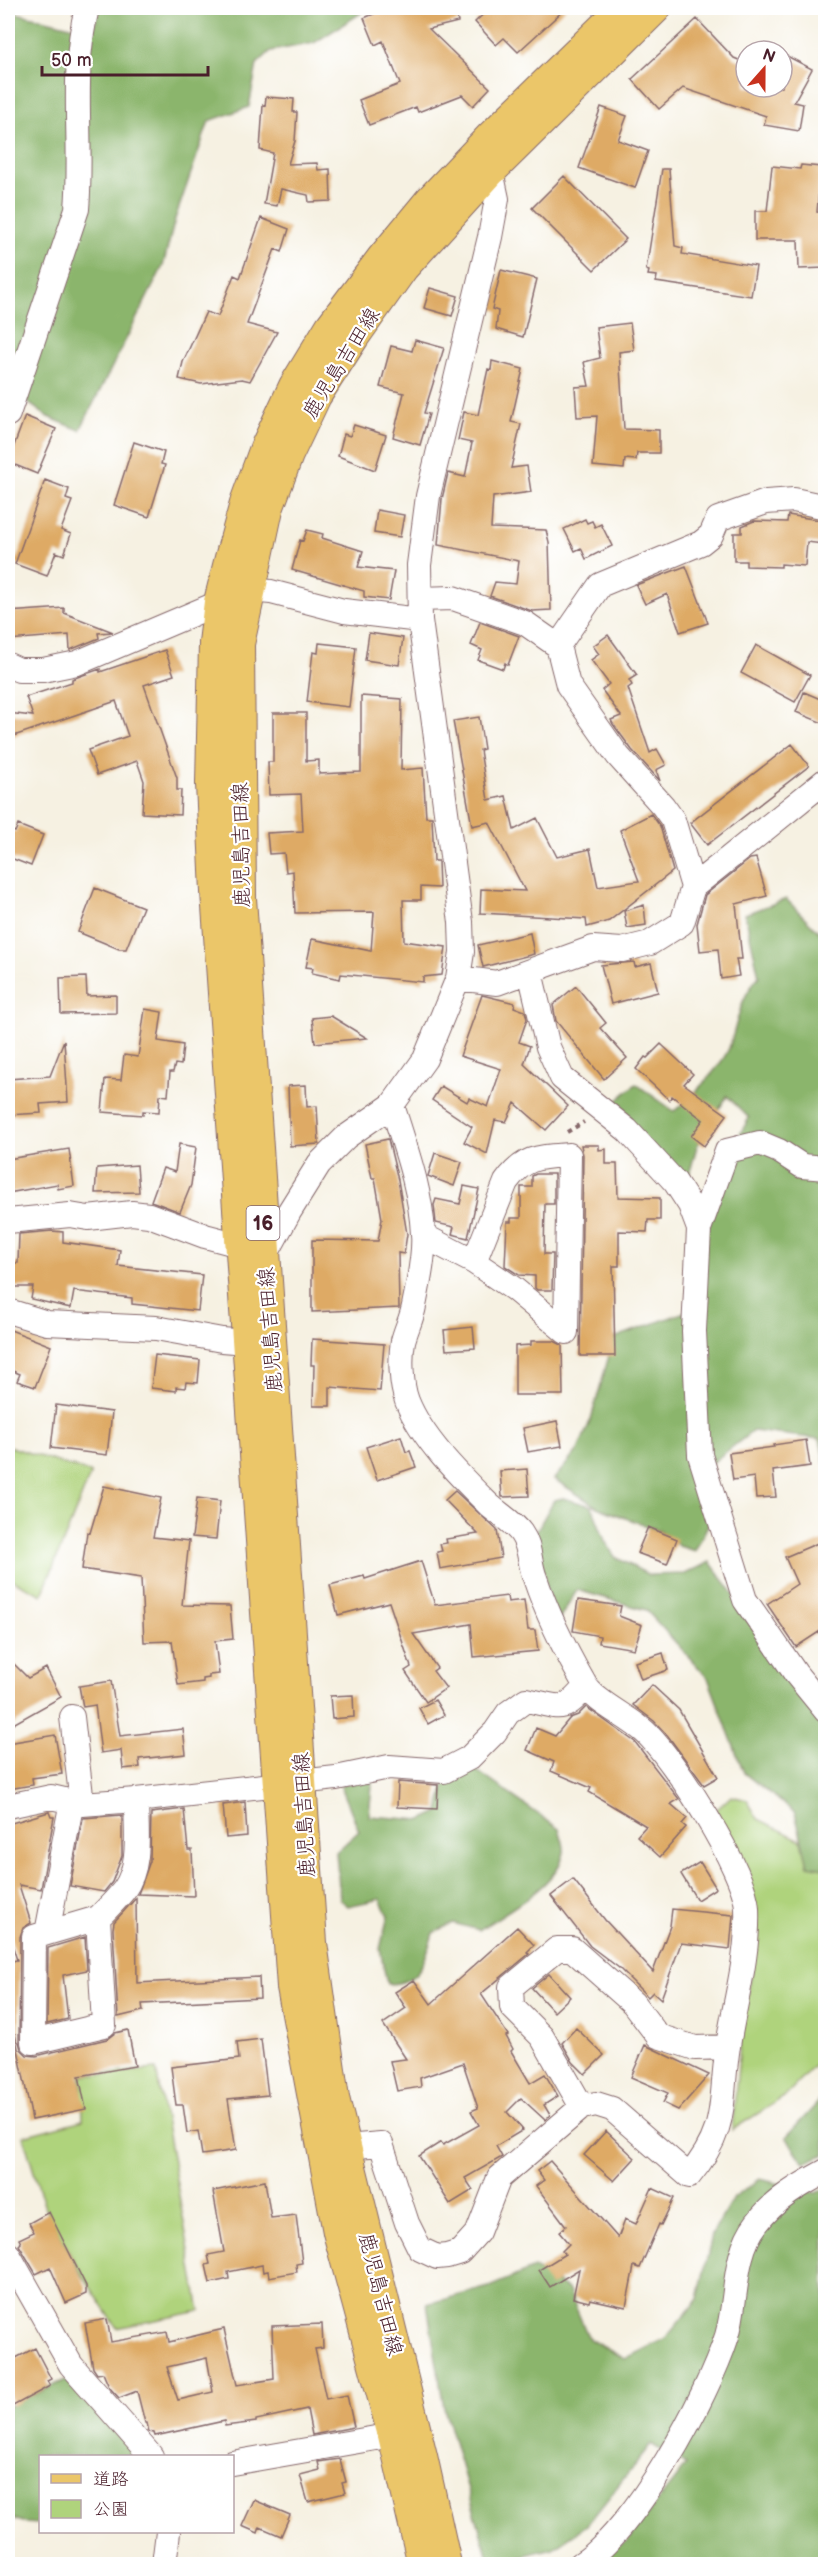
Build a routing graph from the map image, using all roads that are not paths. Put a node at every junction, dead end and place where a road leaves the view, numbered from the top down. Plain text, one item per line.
1 (87, 8) edge
2 (623, 8) edge
3 (656, 8) edge
4 (491, 171) junction
5 (8, 414) edge
6 (825, 507) edge
7 (249, 590) junction
8 (219, 602) junction
9 (420, 610) junction
10 (558, 646) junction
11 (8, 665) edge
12 (825, 780) edge
13 (693, 888) junction
14 (530, 972) junction
15 (458, 978) junction
16 (392, 1105) junction
17 (825, 1168) edge
18 (8, 1221) edge
19 (699, 1229) junction
20 (424, 1236) junction
21 (252, 1250) junction
22 (474, 1262) junction
23 (8, 1311) edge
24 (246, 1342) junction
25 (585, 1686) junction
26 (825, 1712) edge
27 (72, 1717) dead end
28 (289, 1783) junction
29 (136, 1800) junction
30 (77, 1802) junction
31 (8, 1806) edge
32 (98, 1918) junction
33 (47, 1933) junction
34 (728, 2047) junction
35 (582, 2107) junction
36 (345, 2147) junction
37 (825, 2171) edge
38 (8, 2254) edge
39 (393, 2435) junction
40 (149, 2455) edge
41 (234, 2463) edge
42 (168, 2533) edge
43 (164, 2565) edge
44 (423, 2565) edge
45 (446, 2565) edge
46 (581, 2565) edge

1 - 5 street
2 - 8 main road, 鹿児島吉田線 / 16
3 - 4 main road, 鹿児島吉田線 / 16
4 - 7 main road, 鹿児島吉田線 / 16
4 - 9 street
6 - 10 street
7 - 8 street
7 - 9 street
7 - 21 main road, 鹿児島吉田線 / 16
8 - 11 street
8 - 21 main road, 鹿児島吉田線 / 16
9 - 10 street
9 - 15 street
10 - 13 street
12 - 13 street
13 - 14 street
14 - 15 street
14 - 19 street
15 - 16 street
16 - 20 street
16 - 21 street
17 - 19 street
18 - 21 street
19 - 26 street
20 - 22 street
20 - 25 street
21 - 24 main road, 鹿児島吉田線 / 16
21 - 28 main road, 鹿児島吉田線 / 16
22 - 22 street
23 - 24 street
24 - 28 main road, 鹿児島吉田線 / 16
25 - 28 street
25 - 34 street
27 - 30 street
28 - 29 street
28 - 36 main road, 鹿児島吉田線 / 16
28 - 39 main road, 鹿児島吉田線 / 16
29 - 30 street
29 - 32 street
30 - 31 street
30 - 33 street
32 - 33 street
32 - 33 street
34 - 35 street
34 - 35 street
35 - 36 street
36 - 45 main road, 鹿児島吉田線 / 16
37 - 46 street
38 - 40 street
39 - 41 street
39 - 44 main road, 鹿児島吉田線 / 16
42 - 43 street

